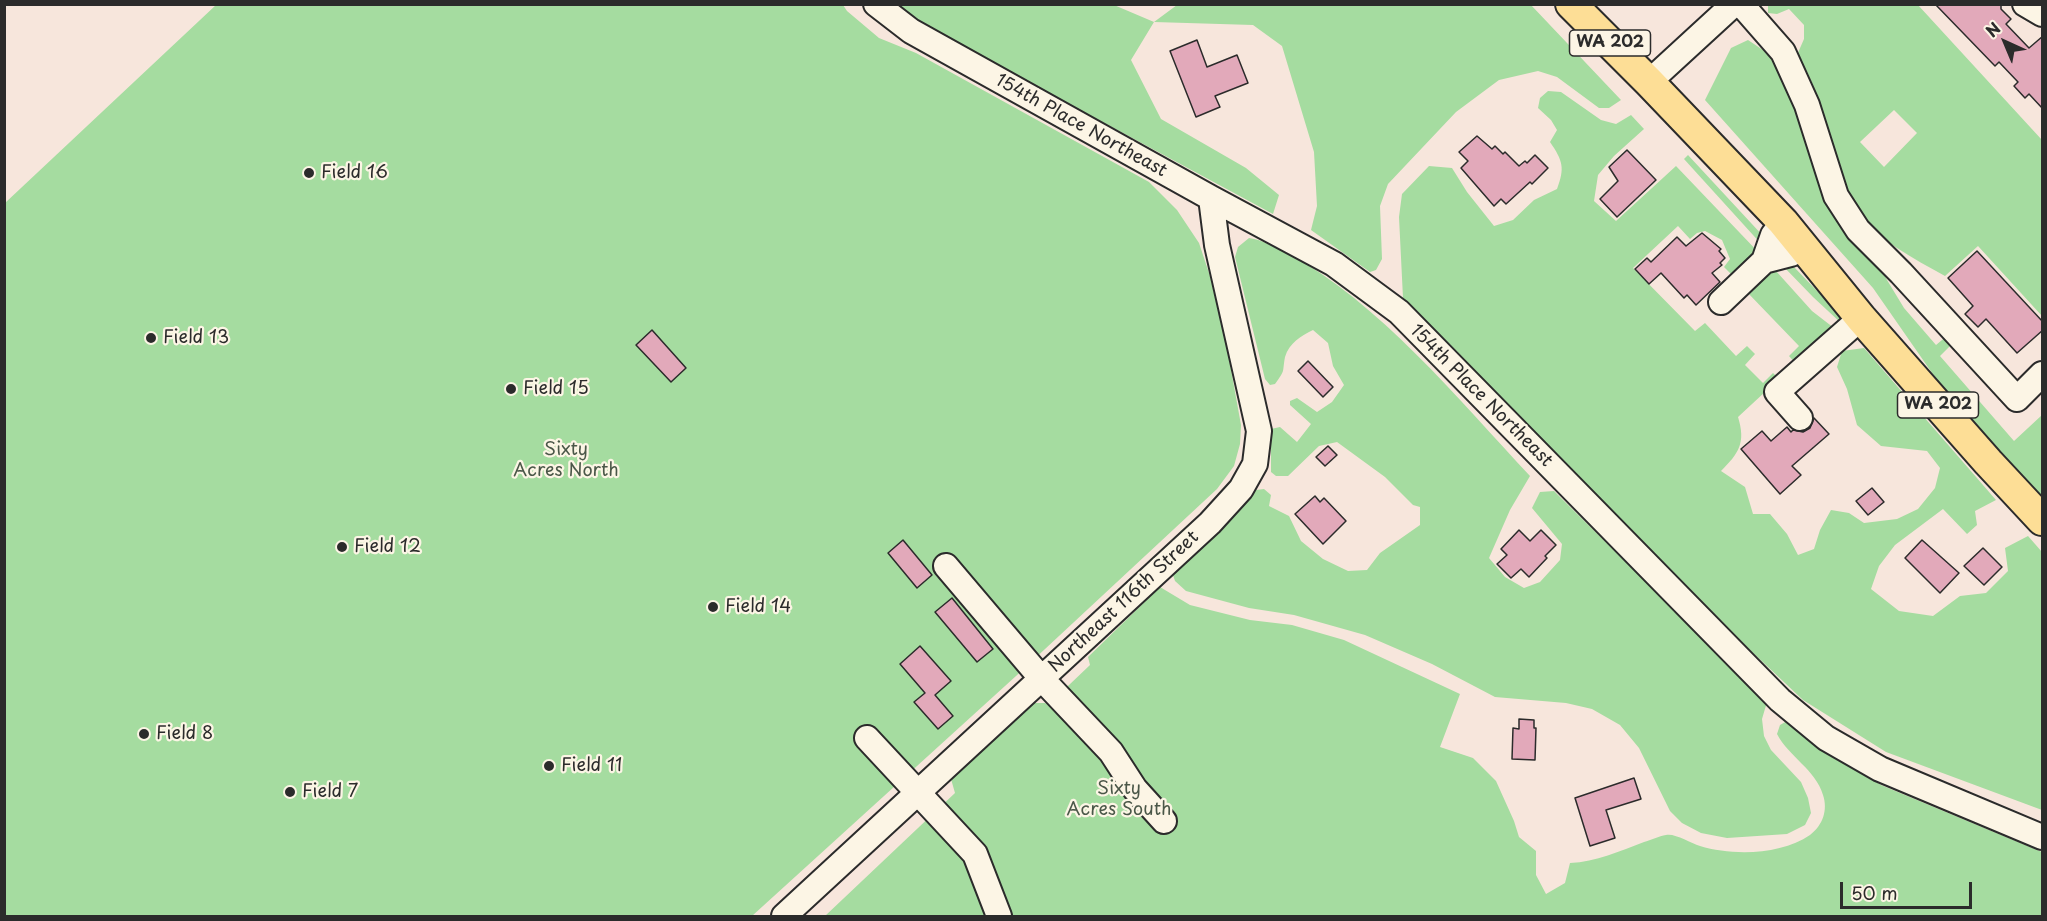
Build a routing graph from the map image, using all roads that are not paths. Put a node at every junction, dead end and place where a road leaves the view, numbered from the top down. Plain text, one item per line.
1 (876, 4) edge
2 (1571, 4) edge
3 (1734, 4) edge
4 (1742, 4) edge
5 (2025, 4) edge
6 (2043, 14) edge
7 (1649, 82) junction
8 (1211, 198) junction
9 (1783, 222) junction
10 (1805, 246) junction
11 (1764, 261) junction
12 (1721, 302) dead end
13 (1861, 318) junction
14 (2043, 375) edge
15 (1800, 418) dead end
16 (2043, 520) edge
17 (946, 566) dead end
18 (1041, 678) junction
19 (867, 738) dead end
20 (918, 792) junction
21 (1164, 821) dead end
22 (2043, 837) edge
23 (784, 916) edge
24 (999, 916) edge

1 - 8 street, 154th Place Northeast
2 - 7 main road, WA 202
3 - 7 street
4 - 14 street
5 - 6 street
7 - 9 main road, WA 202
8 - 18 street, Northeast 116th Street
8 - 22 street, 154th Place Northeast
9 - 10 main road, WA 202
9 - 11 street
10 - 11 street
10 - 13 main road, WA 202
11 - 12 street
13 - 15 street
13 - 16 main road, WA 202
17 - 18 street
18 - 20 street, Northeast 116th Street
18 - 21 street
19 - 20 street
20 - 23 street, Northeast 116th Street
20 - 24 street

